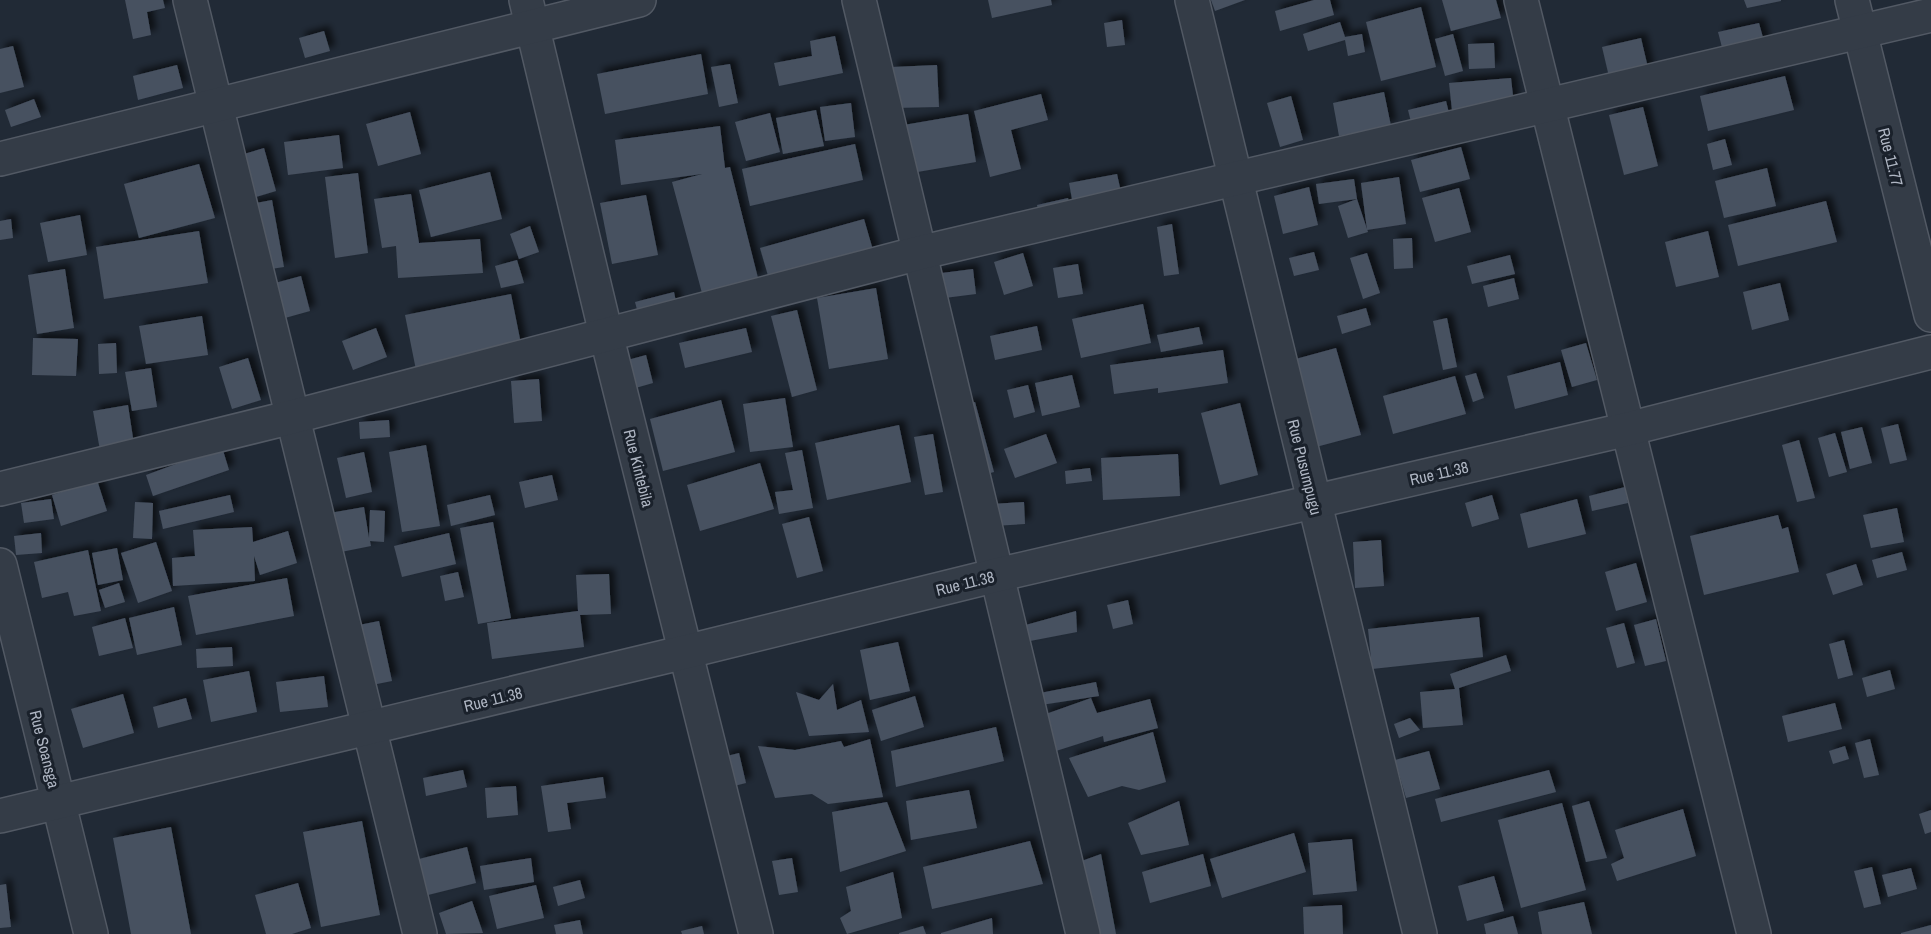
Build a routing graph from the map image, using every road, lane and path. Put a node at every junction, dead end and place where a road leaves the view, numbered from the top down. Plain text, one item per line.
1 (190, 0) edge
2 (639, 0) edge
3 (859, 0) edge
4 (1192, 0) edge
5 (1521, 0) edge
6 (1852, 0) edge
7 (530, 14) edge
8 (1931, 15) edge
9 (1860, 32) junction
10 (217, 104) junction
11 (1547, 104) junction
12 (0, 159) edge
13 (1235, 180) junction
14 (919, 253) junction
15 (1931, 315) edge
16 (606, 334) junction
17 (1931, 352) edge
18 (292, 417) junction
19 (1628, 429) junction
20 (0, 489) edge
21 (1313, 502) junction
22 (0, 565) edge
23 (997, 575) junction
24 (685, 652) junction
25 (370, 728) junction
26 (58, 802) junction
27 (0, 816) edge
28 (91, 934) edge
29 (420, 934) edge
30 (756, 934) edge
31 (1083, 934) edge
32 (1419, 934) edge
33 (1754, 934) edge

1 - 10 street
2 - 7 street
3 - 14 street
4 - 13 street, Rue Pusumpugu
5 - 11 street
6 - 9 street, Rue 11.77
7 - 10 street
7 - 16 street, Rue Kintebila
8 - 9 street
9 - 11 street
9 - 15 street, Rue 11.77
10 - 12 street
10 - 18 street
11 - 13 street
11 - 19 street
13 - 14 street
13 - 21 street, Rue Pusumpugu
14 - 16 street
14 - 23 street
16 - 18 street
16 - 24 street, Rue Kintebila
17 - 19 street, Rue 11.38
18 - 20 street
18 - 25 street
19 - 21 street, Rue 11.38
19 - 33 street
21 - 23 street, Rue 11.38
21 - 32 street, Rue Pusumpugu
22 - 26 street, Rue Soansga
23 - 24 street, Rue 11.38
23 - 31 street
24 - 25 street, Rue 11.38
24 - 30 street, Rue Kintebila
25 - 26 street, Rue 11.38
25 - 29 street
26 - 27 street, Rue 11.38
26 - 28 street, Rue Soansga

